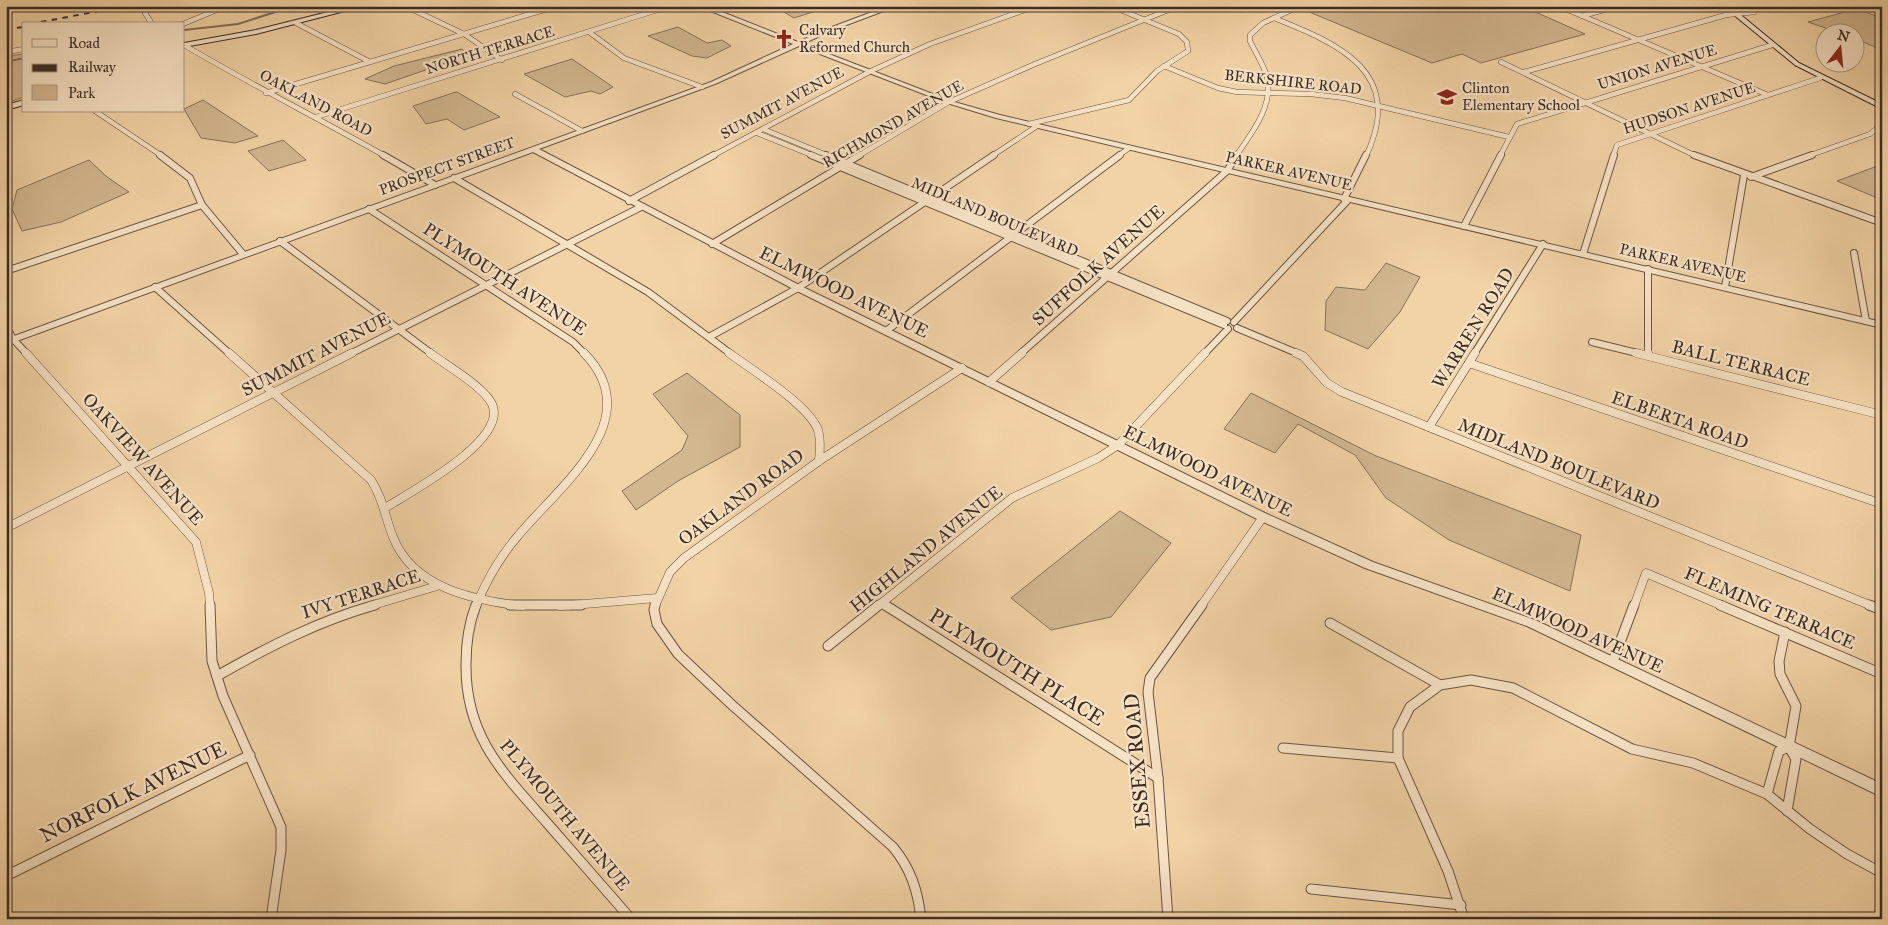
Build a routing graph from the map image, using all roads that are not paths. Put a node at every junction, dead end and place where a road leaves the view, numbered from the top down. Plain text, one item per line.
1 (226, 6) edge
2 (361, 6) edge
3 (405, 6) edge
4 (670, 6) edge
5 (701, 6) edge
6 (894, 6) edge
7 (1036, 6) edge
8 (1111, 6) edge
9 (1178, 6) edge
10 (1300, 6) edge
11 (1559, 6) edge
12 (1618, 6) edge
13 (1726, 6) edge
14 (554, 7) edge
15 (1754, 12) dead end
16 (145, 13) dead end
17 (1735, 14) junction
18 (1582, 16) junction
19 (1274, 18) junction
20 (1144, 20) junction
21 (151, 22) edge
22 (185, 23) edge
23 (296, 23) junction
24 (589, 32) junction
25 (464, 34) junction
26 (1640, 40) junction
27 (799, 43) junction
28 (185, 45) edge
29 (1772, 45) junction
30 (185, 46) edge
31 (22, 49) edge
32 (6, 52) edge
33 (502, 60) junction
34 (370, 62) junction
35 (1501, 62) dead end
36 (1164, 66) junction
37 (1701, 67) junction
38 (871, 71) junction
39 (1524, 72) junction
40 (1820, 78) junction
41 (702, 87) junction
42 (266, 93) junction
43 (515, 94) dead end
44 (1268, 94) junction
45 (1768, 95) junction
46 (949, 102) junction
47 (1583, 102) junction
48 (22, 103) edge
49 (1376, 104) junction
50 (1882, 107) edge
51 (6, 108) edge
52 (96, 112) edge
53 (316, 117) junction
54 (1029, 124) junction
55 (1882, 124) edge
56 (1037, 126) junction
57 (763, 129) junction
58 (582, 131) junction
59 (756, 133) junction
60 (1650, 134) junction
61 (1510, 137) junction
62 (1129, 148) junction
63 (533, 149) junction
64 (848, 164) junction
65 (841, 168) junction
66 (1227, 171) junction
67 (1744, 175) junction
68 (1751, 177) junction
69 (454, 178) junction
70 (435, 185) junction
71 (931, 198) junction
72 (1346, 199) junction
73 (629, 201) junction
74 (924, 202) junction
75 (202, 205) junction
76 (641, 208) junction
77 (369, 209) junction
78 (1882, 223) edge
79 (1464, 226) junction
80 (1017, 233) junction
81 (1009, 238) junction
82 (280, 241) junction
83 (567, 244) junction
84 (712, 244) junction
85 (1543, 244) junction
86 (1854, 253) dead end
87 (243, 254) junction
88 (1583, 254) junction
89 (1648, 269) junction
90 (6, 271) edge
91 (1112, 273) junction
92 (1106, 278) junction
93 (486, 285) junction
94 (155, 287) junction
95 (1725, 287) junction
96 (798, 288) junction
97 (1866, 321) junction
98 (1230, 325) junction
99 (1882, 325) edge
100 (6, 326) edge
101 (398, 330) junction
102 (886, 331) junction
103 (709, 337) junction
104 (10, 341) edge
105 (1592, 342) dead end
106 (1648, 355) junction
107 (1469, 363) junction
108 (962, 368) junction
109 (989, 382) junction
110 (273, 393) junction
111 (1882, 415) edge
112 (1429, 427) junction
113 (1118, 445) junction
114 (819, 461) junction
115 (128, 466) junction
116 (1882, 504) edge
117 (385, 508) junction
118 (1263, 516) junction
119 (6, 528) edge
120 (437, 586) junction
121 (657, 598) junction
122 (478, 600) junction
123 (882, 603) junction
124 (1882, 610) edge
125 (1330, 623) dead end
126 (1785, 632) junction
127 (828, 646) dead end
128 (1613, 660) junction
129 (1882, 674) edge
130 (217, 676) junction
131 (1440, 685) junction
132 (1790, 747) junction
133 (1283, 748) dead end
134 (250, 755) junction
135 (1398, 758) junction
136 (1158, 778) junction
137 (1882, 791) edge
138 (1767, 794) junction
139 (1787, 811) junction
140 (1882, 873) edge
141 (6, 876) edge
142 (1311, 889) dead end
143 (1461, 905) junction
144 (271, 919) edge
145 (631, 919) edge
146 (920, 919) edge
147 (1168, 919) edge
148 (1464, 919) edge

1 - 22 street
2 - 23 main road
3 - 25 street
4 - 24 street, NORTH TERRACE
5 - 27 street, PARKER AVENUE
6 - 27 street, PROSPECT STREET
7 - 38 street, SUMMIT AVENUE
8 - 20 street
9 - 20 street, RICHMOND AVENUE
10 - 19 street
11 - 18 street
12 - 18 street
13 - 17 main road
14 - 25 street
15 - 17 street
16 - 21 street
17 - 26 street
17 - 29 main road
18 - 26 street
19 - 44 street
19 - 49 street, HIGHLAND AVENUE
20 - 36 street
20 - 46 street, RICHMOND AVENUE
23 - 28 main road
23 - 34 street
24 - 33 street, NORTH TERRACE
24 - 41 street
25 - 33 street
25 - 34 street
26 - 37 street
26 - 39 street
27 - 38 street, PARKER AVENUE
27 - 41 street, PROSPECT STREET
29 - 37 street, UNION AVENUE
29 - 40 main road
30 - 42 street, OAKLAND ROAD
31 - 32 street
33 - 53 street, NORTH TERRACE
34 - 42 street
35 - 39 street
36 - 44 street, BERKSHIRE ROAD
36 - 54 street
37 - 45 street
37 - 47 street, UNION AVENUE
38 - 46 street, PARKER AVENUE
38 - 57 street, SUMMIT AVENUE
39 - 47 street
40 - 45 street, HUDSON AVENUE
40 - 50 main road
41 - 58 street, PROSPECT STREET
42 - 53 street, OAKLAND ROAD
43 - 58 street
44 - 49 street, BERKSHIRE ROAD
44 - 66 street, SUFFOLK AVENUE
45 - 60 street, HUDSON AVENUE
46 - 54 street, PARKER AVENUE
46 - 64 street, RICHMOND AVENUE
47 - 60 street
47 - 61 street, UNION AVENUE
48 - 51 main road
49 - 61 street, BERKSHIRE ROAD
49 - 72 street, HIGHLAND AVENUE
52 - 75 street
53 - 70 street, OAKLAND ROAD
54 - 56 street, PARKER AVENUE
55 - 68 street
56 - 62 street, PARKER AVENUE
56 - 71 street
57 - 59 street, SUMMIT AVENUE
57 - 64 street, MIDLAND BOULEVARD
58 - 63 street, PROSPECT STREET
59 - 65 street, MIDLAND BOULEVARD
59 - 73 street, SUMMIT AVENUE
60 - 67 street
60 - 88 street, HUDSON AVENUE
61 - 79 street, UNION AVENUE
62 - 66 street, PARKER AVENUE
62 - 80 street
63 - 69 street, PROSPECT STREET
63 - 73 street, ELMWOOD AVENUE
64 - 65 street, RICHMOND AVENUE
64 - 71 street, MIDLAND BOULEVARD
65 - 74 street, MIDLAND BOULEVARD
65 - 84 street, RICHMOND AVENUE
66 - 72 street, PARKER AVENUE
66 - 91 street, SUFFOLK AVENUE
67 - 68 street
67 - 95 street
68 - 78 street
69 - 70 street, PROSPECT STREET
69 - 83 street, OAKLAND ROAD
70 - 77 street, PROSPECT STREET
71 - 74 street
71 - 80 street, MIDLAND BOULEVARD
72 - 79 street, PARKER AVENUE
72 - 98 street, HIGHLAND AVENUE
73 - 76 street, ELMWOOD AVENUE
74 - 81 street, MIDLAND BOULEVARD
74 - 96 street
75 - 87 street
75 - 90 street
76 - 83 street, SUMMIT AVENUE
76 - 84 street, ELMWOOD AVENUE
77 - 82 street, PROSPECT STREET
77 - 93 street, PLYMOUTH AVENUE
79 - 85 street, PARKER AVENUE
80 - 81 street
80 - 91 street, MIDLAND BOULEVARD
81 - 92 street, MIDLAND BOULEVARD
81 - 102 street
82 - 87 street, PROSPECT STREET
82 - 101 street
83 - 93 street, SUMMIT AVENUE
83 - 103 street, OAKLAND ROAD
84 - 96 street, ELMWOOD AVENUE
85 - 88 street, PARKER AVENUE
85 - 107 street, WARREN ROAD
86 - 97 street
87 - 94 street, PROSPECT STREET
88 - 89 street, PARKER AVENUE
89 - 95 street, PARKER AVENUE
89 - 106 street
91 - 92 street, SUFFOLK AVENUE
91 - 98 street, MIDLAND BOULEVARD
92 - 98 street, MIDLAND BOULEVARD
92 - 109 street, SUFFOLK AVENUE
93 - 101 street, SUMMIT AVENUE
93 - 122 street, PLYMOUTH AVENUE
94 - 104 street, PROSPECT STREET
94 - 110 street
95 - 97 street, PARKER AVENUE
96 - 102 street, ELMWOOD AVENUE
96 - 103 street
97 - 99 street, PARKER AVENUE
98 - 112 street, MIDLAND BOULEVARD
98 - 113 street, HIGHLAND AVENUE
100 - 104 street, OAKVIEW AVENUE
101 - 110 street, SUMMIT AVENUE
101 - 117 street
102 - 108 street, ELMWOOD AVENUE
103 - 114 street, OAKLAND ROAD
104 - 115 street, OAKVIEW AVENUE
105 - 106 street, BALL TERRACE
106 - 111 street, BALL TERRACE
107 - 112 street, WARREN ROAD
107 - 116 street, ELBERTA ROAD
108 - 109 street, ELMWOOD AVENUE
108 - 114 street
109 - 113 street, ELMWOOD AVENUE
110 - 115 street, SUMMIT AVENUE
110 - 117 street
112 - 124 street, MIDLAND BOULEVARD
113 - 118 street, ELMWOOD AVENUE
113 - 123 street, HIGHLAND AVENUE
114 - 121 street, OAKLAND ROAD
115 - 119 street, SUMMIT AVENUE
115 - 130 street, OAKVIEW AVENUE
117 - 120 street
118 - 128 street, ELMWOOD AVENUE
118 - 136 street, ESSEX ROAD
120 - 122 street
120 - 130 street, IVY TERRACE
121 - 122 street
121 - 146 street, OAKLAND ROAD
122 - 145 street, PLYMOUTH AVENUE
123 - 127 street, HIGHLAND AVENUE
123 - 136 street, PLYMOUTH PLACE
125 - 131 street
126 - 128 street, FLEMING TERRACE
126 - 129 street, FLEMING TERRACE
126 - 132 street
128 - 132 street, ELMWOOD AVENUE
130 - 134 street, OAKVIEW AVENUE
131 - 135 street
131 - 138 street
132 - 137 street, ELMWOOD AVENUE
132 - 138 street
132 - 139 street
133 - 135 street
134 - 141 street, NORFOLK AVENUE
134 - 144 street, OAKVIEW AVENUE
135 - 143 street
136 - 147 street, ESSEX ROAD
138 - 139 street
139 - 140 street
142 - 143 street
143 - 148 street

